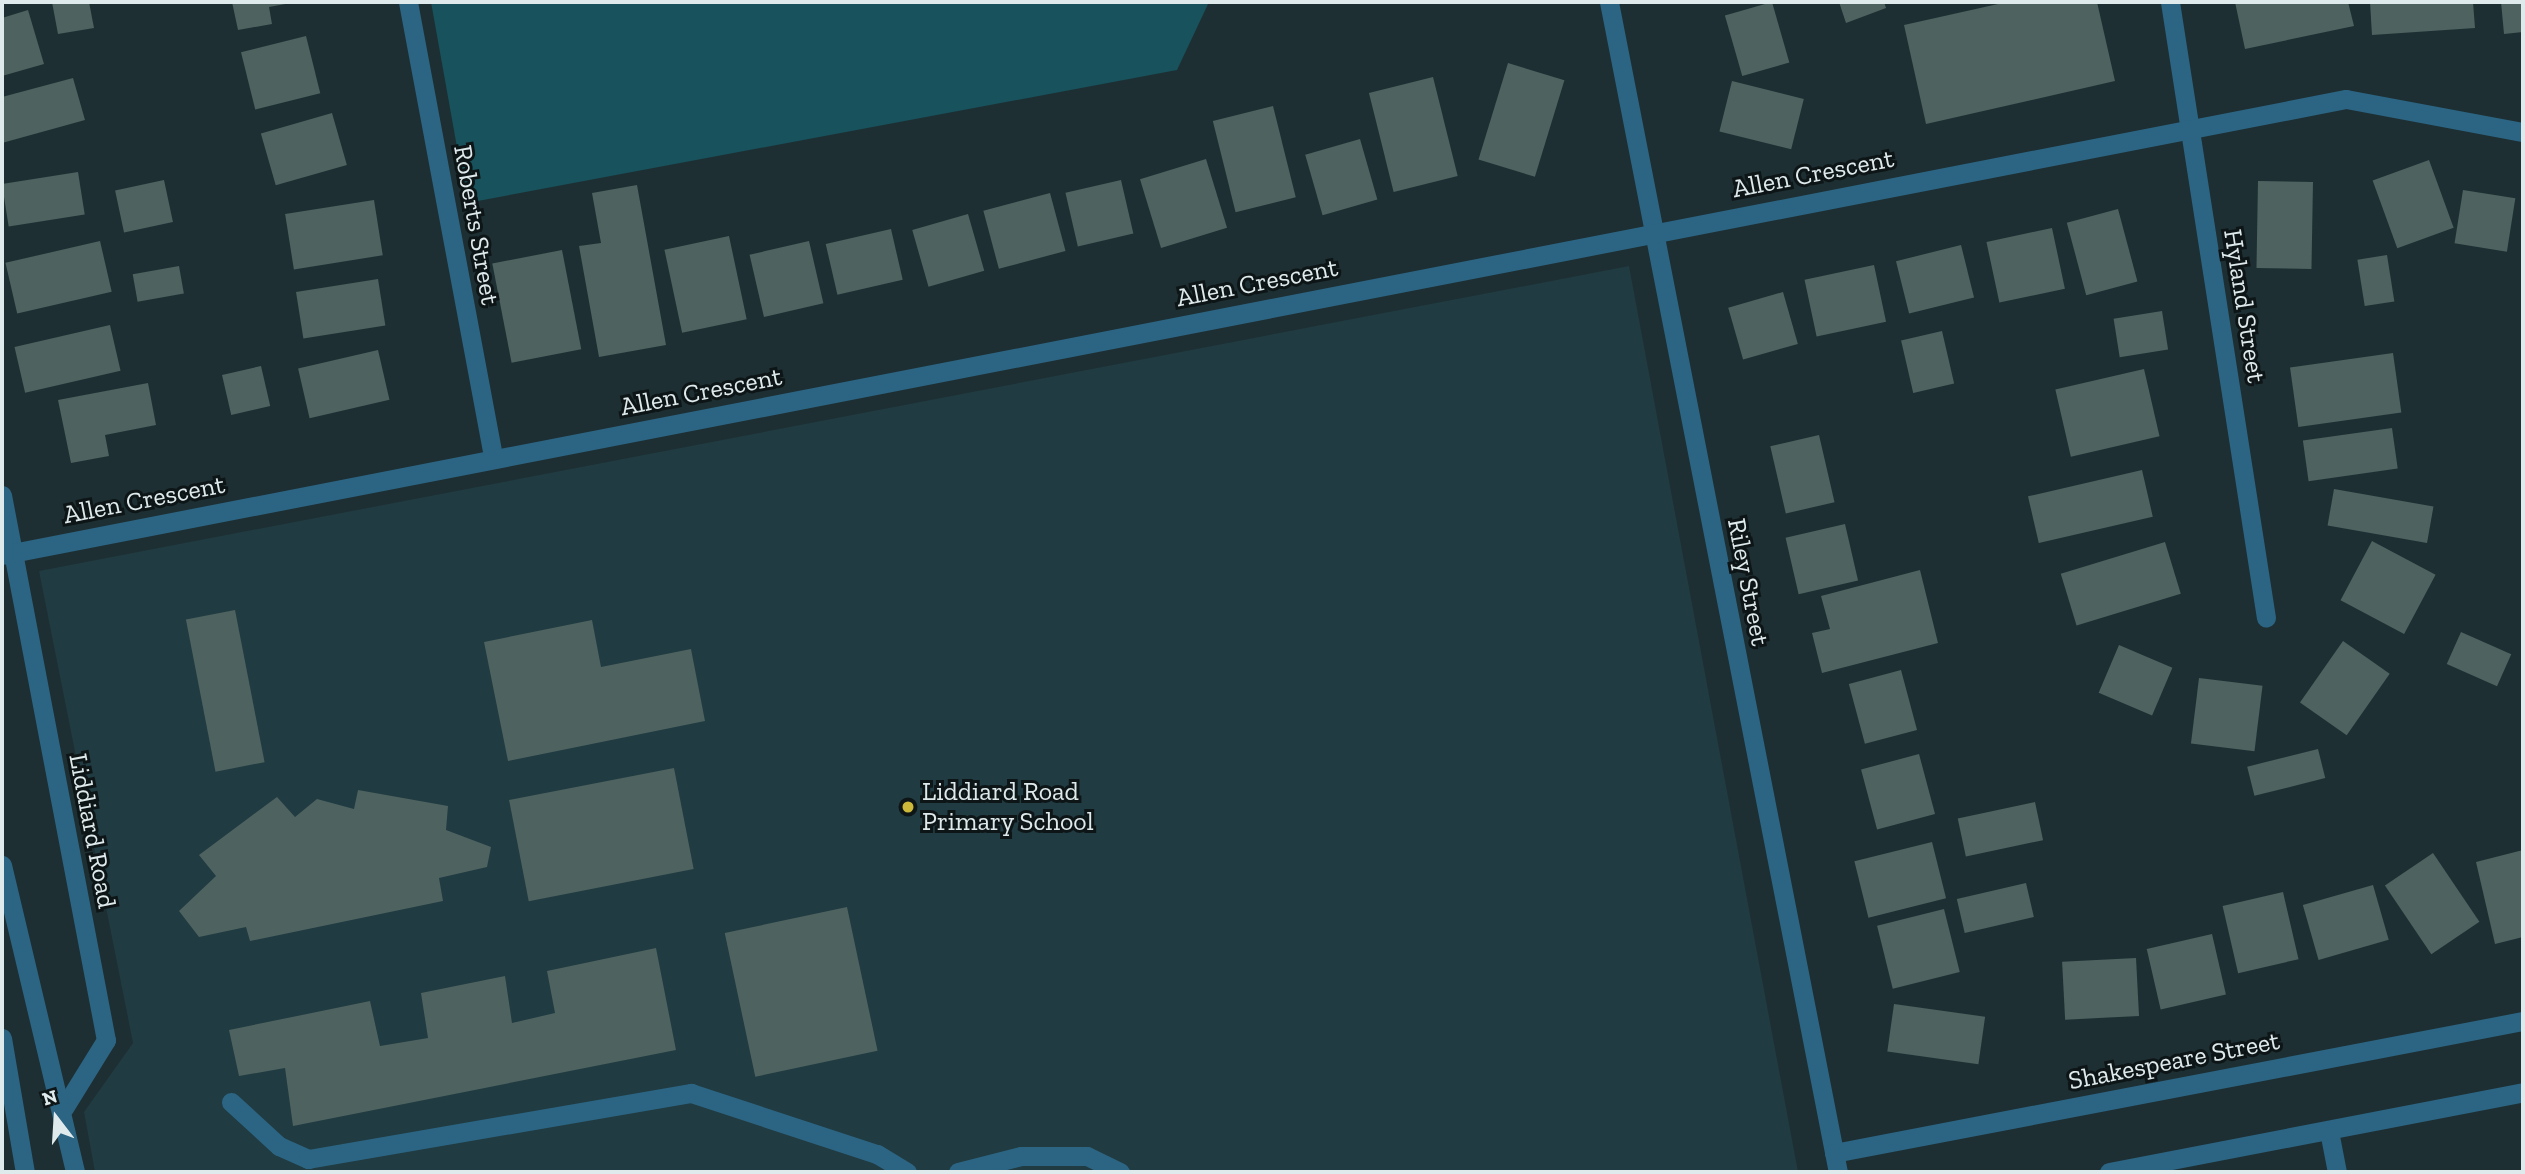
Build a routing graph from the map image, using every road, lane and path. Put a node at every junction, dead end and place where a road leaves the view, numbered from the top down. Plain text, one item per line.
1 (408, 2) edge
2 (1609, 2) edge
3 (2170, 2) edge
4 (2189, 126) junction
5 (2523, 132) edge
6 (1652, 233) junction
7 (493, 458) junction
8 (2, 495) edge
9 (7, 553) edge
10 (2266, 618) dead end
11 (2, 865) edge
12 (2523, 1021) edge
13 (2, 1038) edge
14 (2523, 1092) edge
15 (231, 1102) dead end
16 (64, 1108) junction
17 (2329, 1131) junction
18 (1834, 1153) junction
19 (25, 1172) edge
20 (75, 1172) edge
21 (907, 1172) edge
22 (958, 1172) edge
23 (1120, 1172) edge
24 (1838, 1172) edge
25 (2109, 1172) edge
26 (2337, 1172) edge

1 - 7 street, Roberts Street
2 - 6 street, Riley Street
3 - 4 street, Hyland Street
4 - 5 street, Allen Crescent
4 - 6 street, Allen Crescent
4 - 10 street, Hyland Street
6 - 7 street, Allen Crescent
6 - 18 street, Riley Street
7 - 9 street, Allen Crescent
8 - 9 street, Liddiard Road
9 - 16 street, Liddiard Road
11 - 16 street
12 - 18 street, Shakespeare Street
13 - 19 street
14 - 17 street
15 - 21 street
16 - 20 street
17 - 25 street
17 - 26 street
18 - 24 street, Riley Street
22 - 23 street

